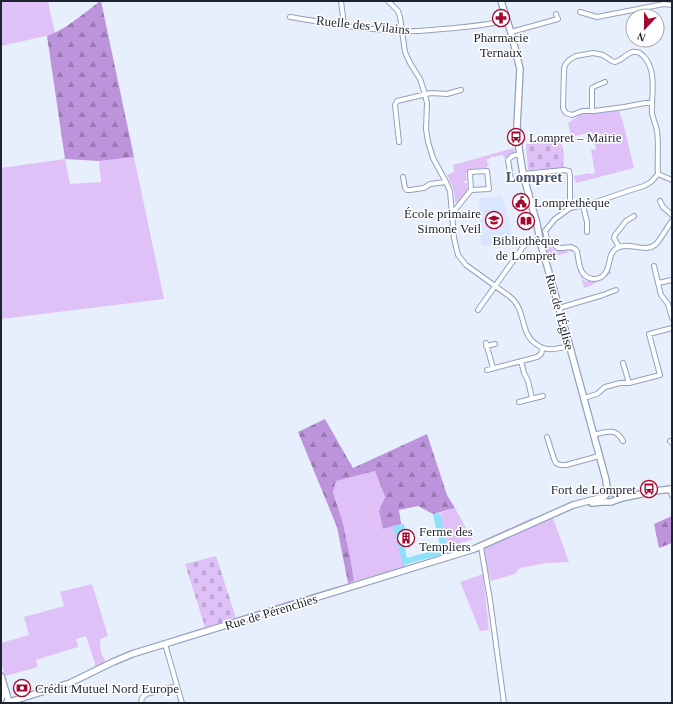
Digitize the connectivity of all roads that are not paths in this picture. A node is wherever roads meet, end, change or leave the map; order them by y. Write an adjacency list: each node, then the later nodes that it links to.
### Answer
1 (341, 1): 9 (street)
2 (388, 1): 10 (street)
3 (501, 1): 8 (main road, Rue de l'Église)
4 (672, 5): 5 (street)
5 (580, 12)
6 (556, 14): 11 (street)
7 (290, 16): 9 (street, Ruelle des Vilains)
8 (507, 20): 10 (street, Ruelle des Vilains); 11 (main road, Rue de l'Église)
9 (344, 25): 10 (street, Ruelle des Vilains)
10 (403, 30): 14 (street)
11 (511, 32): 18 (main road, Rue de l'Église)
12 (605, 82): 16 (street)
13 (461, 90): 14 (street)
14 (425, 94): 17 (street); 24 (street)
15 (652, 103): 16 (street); 16 (street); 20 (street)
16 (592, 111)
17 (400, 142)
18 (520, 154): 19 (main road, Rue de l'Église); 22 (street)
19 (524, 174): 28 (street); 35 (main road, Rue de l'Église)
20 (658, 174): 23 (street); 27 (street)
21 (403, 177): 24 (street)
22 (511, 179)
23 (672, 180)
24 (446, 182): 29 (street)
25 (471, 190): 25 (street); 29 (street)
26 (660, 202): 30 (street)
27 (583, 206): 28 (street); 33 (street)
28 (570, 208): 34 (street)
29 (452, 210): 40 (street)
30 (672, 215)
31 (634, 216): 36 (street)
32 (672, 221): 36 (street)
33 (587, 232)
34 (546, 238): 35 (street); 36 (street)
35 (540, 240): 40 (street); 42 (main road, Rue de l'Église)
36 (619, 248)
37 (654, 266): 39 (street)
38 (672, 280): 39 (street)
39 (658, 283): 44 (street)
40 (495, 286): 43 (street); 48 (street)
41 (616, 290): 42 (street)
42 (559, 308): 47 (main road, Rue de l'Église)
43 (478, 310)
44 (672, 318)
45 (672, 328): 53 (street)
46 (495, 344): 51 (street)
47 (569, 346): 48 (street); 56 (main road, Rue de l'Église)
48 (543, 348): 49 (street)
49 (521, 361): 51 (street); 55 (street)
50 (623, 363): 53 (street)
51 (493, 368): 52 (street)
52 (487, 370)
53 (629, 384): 56 (street)
54 (543, 396): 55 (street)
55 (532, 398): 57 (street)
56 (584, 398): 58 (main road, Rue de l'Église)
57 (519, 402)
58 (593, 435): 60 (street); 61 (main road, Rue de l'Église)
59 (547, 437): 61 (street)
60 (623, 442)
61 (599, 456): 64 (main road, Rue de l'Église)
62 (671, 489): 63 (main road); 65 (street)
63 (650, 492): 64 (main road); 66 (main road)
64 (609, 494): 66 (main road); 66 (main road, Rue de l'Église); 67 (main road)
65 (672, 496)
66 (612, 502): 67 (main road)
67 (565, 509): 68 (main road, Rue de Pérenchies)
68 (480, 547): 69 (main road, Rue de Pérenchies); 77 (street)
69 (165, 644): 72 (street); 74 (main road, Rue de Pérenchies)
70 (1, 676): 71 (main road)
71 (4, 686): 73 (main road); 74 (main road)
72 (177, 686): 75 (street); 76 (street)
73 (1, 699)
74 (7, 702)
75 (141, 703)
76 (182, 703)
77 (504, 703)

